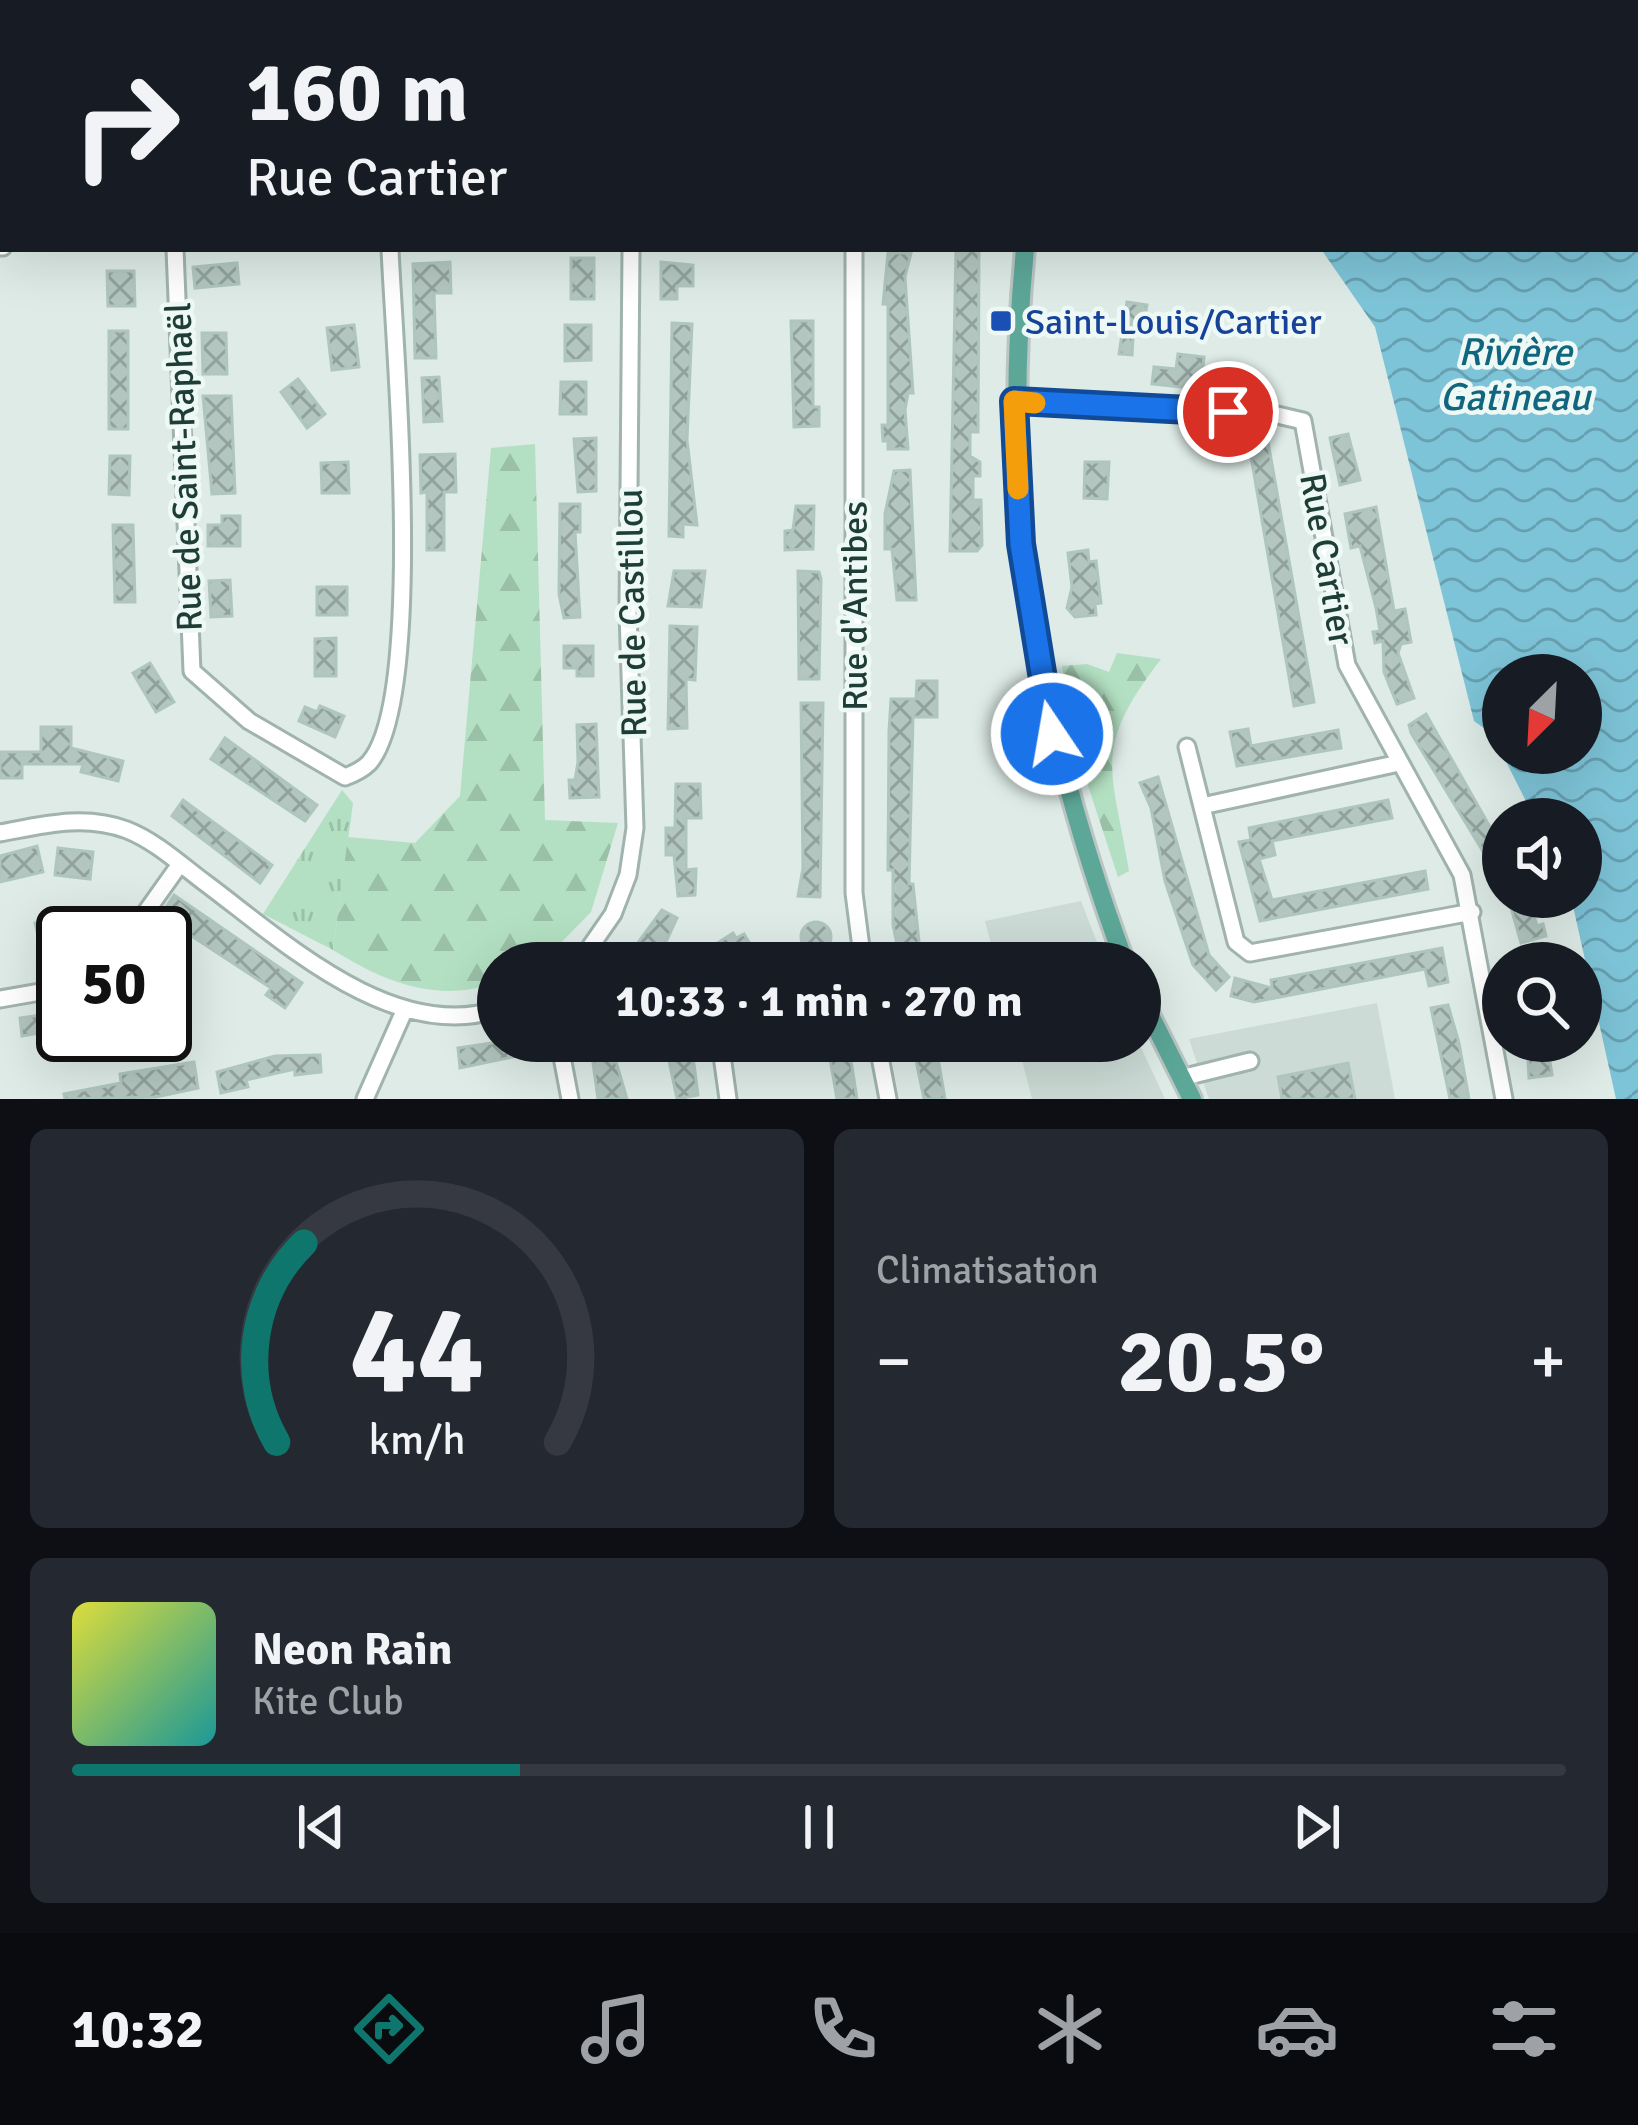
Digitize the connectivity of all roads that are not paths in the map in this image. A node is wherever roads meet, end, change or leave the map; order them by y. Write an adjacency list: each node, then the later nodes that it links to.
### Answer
1 (176, 252): 2 (street, Rue de Saint-Raphaël)
2 (390, 252)
3 (631, 252): 14 (street, Rue de Castillou)
4 (854, 252): 15 (street, Rue d'Antibes)
5 (1025, 252): 6 (main road)
6 (1014, 401): 8 (street, Rue Cartier); 16 (main road)
7 (1187, 747): 9 (street)
8 (1399, 763): 9 (street); 13 (street, Rue Cartier)
9 (1202, 806): 13 (street)
10 (0, 833): 11 (street)
11 (180, 863): 12 (street); 19 (street)
12 (150, 906)
13 (1472, 912): 32 (street, Rue Cartier)
14 (594, 942)
15 (860, 942)
16 (1117, 942)
17 (36, 993): 18 (street)
18 (0, 999)
19 (405, 1009): 20 (street); 27 (street)
20 (477, 1016)
21 (1161, 1038): 26 (main road)
22 (1250, 1061): 26 (street)
23 (563, 1062): 28 (street)
24 (723, 1062): 29 (street)
25 (881, 1062): 30 (street)
26 (1181, 1078): 31 (main road)
27 (365, 1099)
28 (570, 1099)
29 (728, 1099)
30 (888, 1099)
31 (1192, 1099)
32 (1504, 1099)

